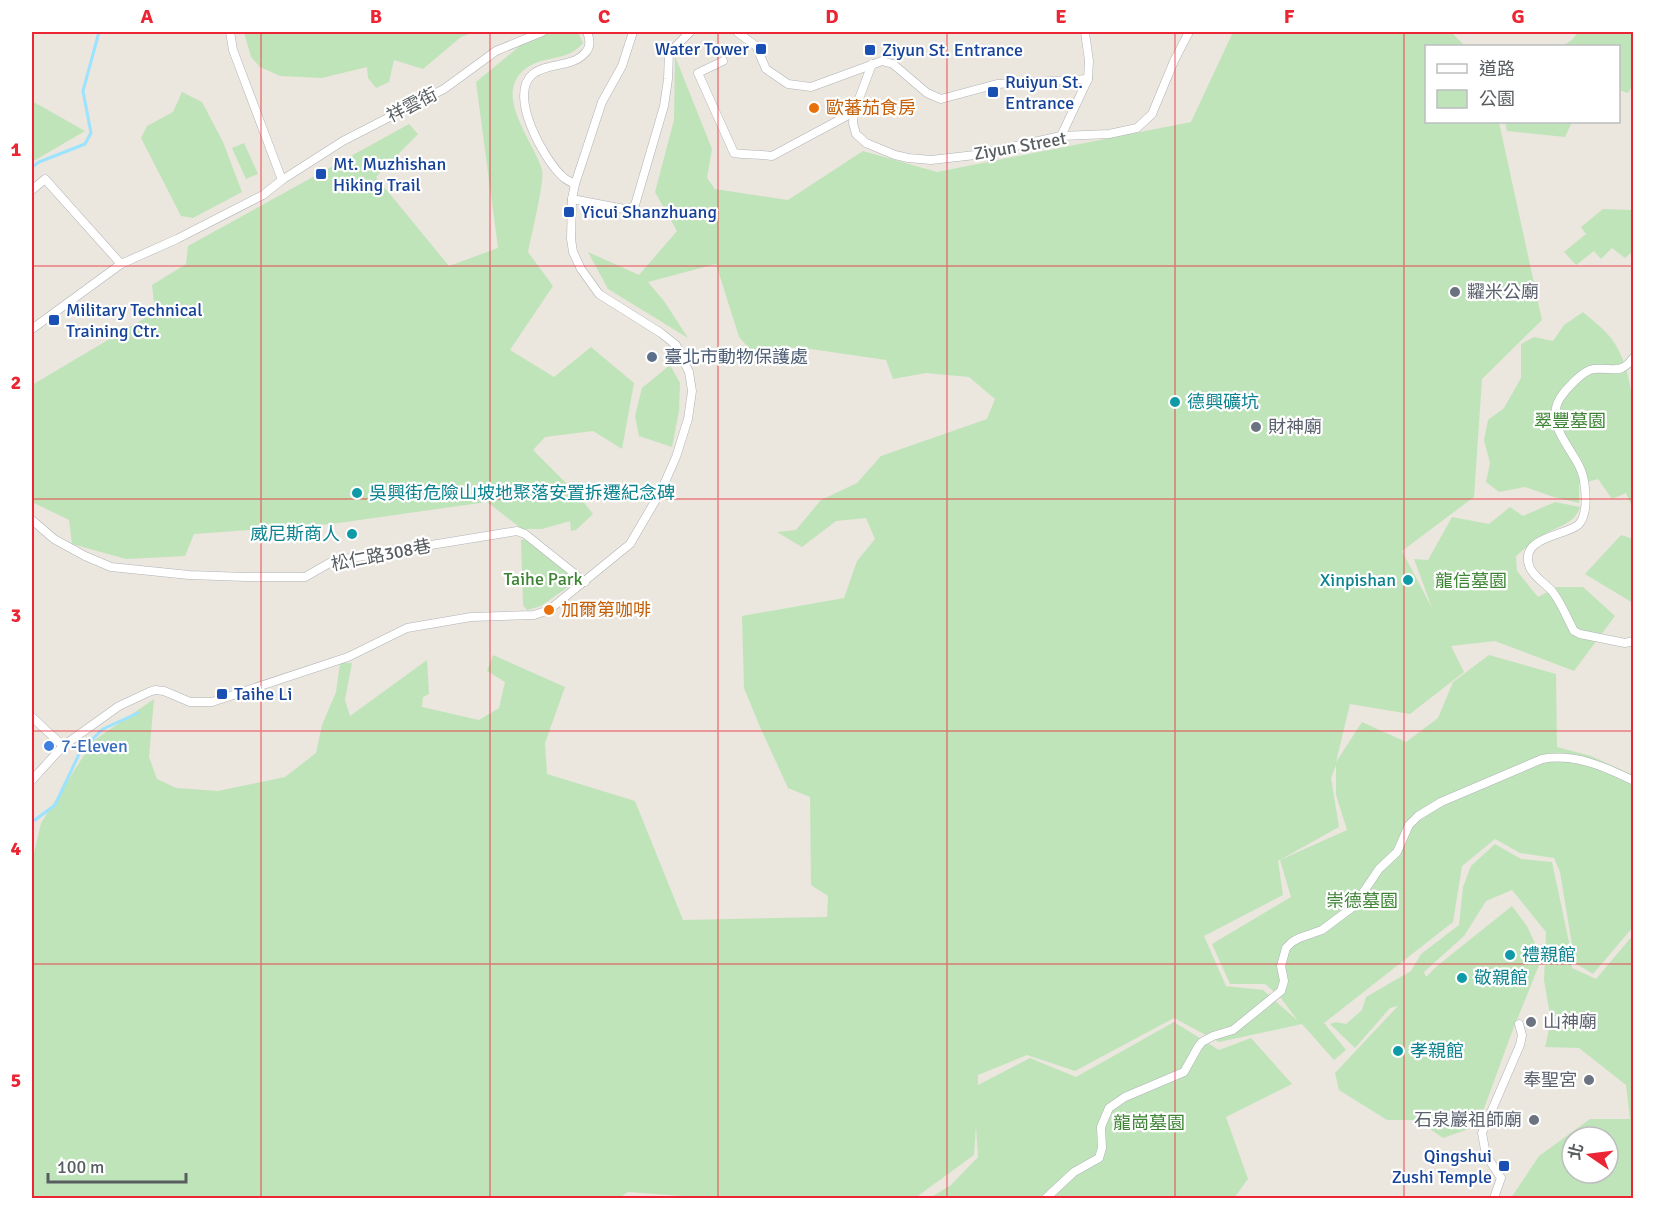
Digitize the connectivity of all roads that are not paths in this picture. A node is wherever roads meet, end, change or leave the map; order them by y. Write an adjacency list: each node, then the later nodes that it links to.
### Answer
1 (230, 32): 14 (street)
2 (542, 32): 14 (street, 祥雲街)
3 (587, 32): 15 (street)
4 (633, 32): 15 (street)
5 (690, 32): 17 (street)
6 (737, 32): 10 (street)
7 (1085, 32): 11 (street)
8 (1189, 32): 13 (street, Ziyun Street)
9 (723, 61): 12 (street)
10 (872, 64): 11 (street); 12 (street)
11 (1088, 79): 13 (street)
12 (854, 112): 13 (street, Ziyun Street)
13 (1060, 136)
14 (282, 180): 18 (street, 祥雲街)
15 (575, 184): 17 (street)
16 (32, 190): 18 (street)
17 (572, 199): 22 (street)
18 (120, 264): 19 (street, 祥雲街)
19 (32, 329)
20 (1634, 357): 23 (street)
21 (32, 520): 22 (street, 松仁路308巷)
22 (585, 582): 25 (street)
23 (1634, 641)
24 (32, 717): 25 (street)
25 (63, 746): 26 (street)
26 (32, 780)
27 (1634, 781): 29 (street)
28 (1519, 1024): 30 (street)
29 (1046, 1198)
30 (1494, 1198)

